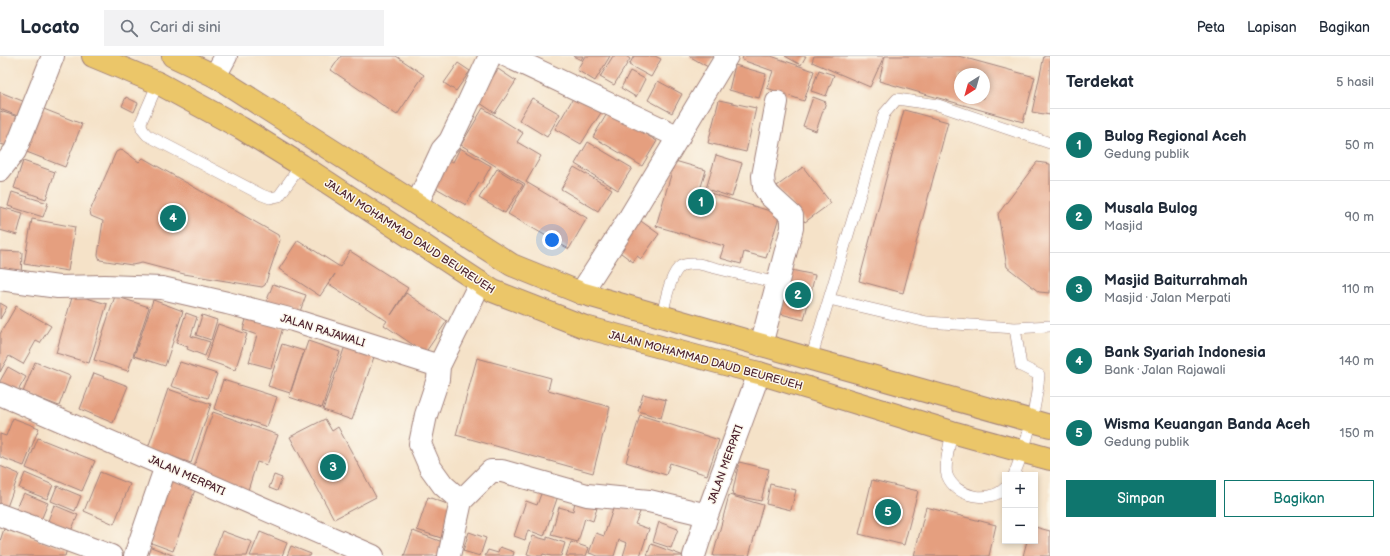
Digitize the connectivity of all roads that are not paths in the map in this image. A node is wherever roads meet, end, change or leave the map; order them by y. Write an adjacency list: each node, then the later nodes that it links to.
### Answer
1 (53, 56): 14 (street)
2 (93, 56): 9 (highway, JALAN MOHAMMAD DAUD BEUREUEH)
3 (173, 56): 8 (highway)
4 (226, 56): 8 (street)
5 (490, 56): 15 (street)
6 (507, 56): 11 (street)
7 (727, 56): 11 (street)
8 (215, 76): 15 (highway)
9 (158, 83): 13 (highway, JALAN MOHAMMAD DAUD BEUREUEH); 13 (lane)
10 (777, 102): 18 (street)
11 (679, 137): 19 (street)
12 (1050, 143): 20 (lane)
13 (301, 165): 17 (highway, JALAN MOHAMMAD DAUD BEUREUEH)
14 (0, 170)
15 (417, 204): 19 (highway)
16 (0, 279): 26 (street, JALAN RAJAWALI)
17 (480, 283): 26 (street); 27 (highway, JALAN MOHAMMAD DAUD BEUREUEH)
18 (778, 283): 21 (lane); 24 (street)
19 (581, 293): 21 (highway)
20 (829, 299): 23 (lane); 25 (lane)
21 (662, 316): 24 (highway)
22 (1050, 326): 23 (lane)
23 (1015, 328): 29 (lane)
24 (761, 344): 25 (highway)
25 (811, 360): 31 (highway)
26 (439, 366): 38 (street)
27 (759, 373): 32 (highway, JALAN MOHAMMAD DAUD BEUREUEH); 40 (street, JALAN MERPATI)
28 (1050, 373): 29 (lane)
29 (1039, 375): 31 (lane)
30 (0, 394): 35 (street, JALAN MERPATI)
31 (1041, 423): 33 (lane)
32 (952, 432): 33 (highway, JALAN MOHAMMAD DAUD BEUREUEH); 37 (lane)
33 (1023, 452): 34 (highway, JALAN MOHAMMAD DAUD BEUREUEH); 36 (lane)
34 (1050, 459)
35 (166, 466): 42 (street); 43 (street, JALAN MERPATI)
36 (1015, 472)
37 (1002, 491)
38 (461, 501): 40 (street); 44 (street)
39 (0, 515): 41 (street)
40 (707, 515): 45 (street, JALAN MERPATI)
41 (111, 556)
42 (135, 556)
43 (373, 556)
44 (449, 556)
45 (694, 556)

